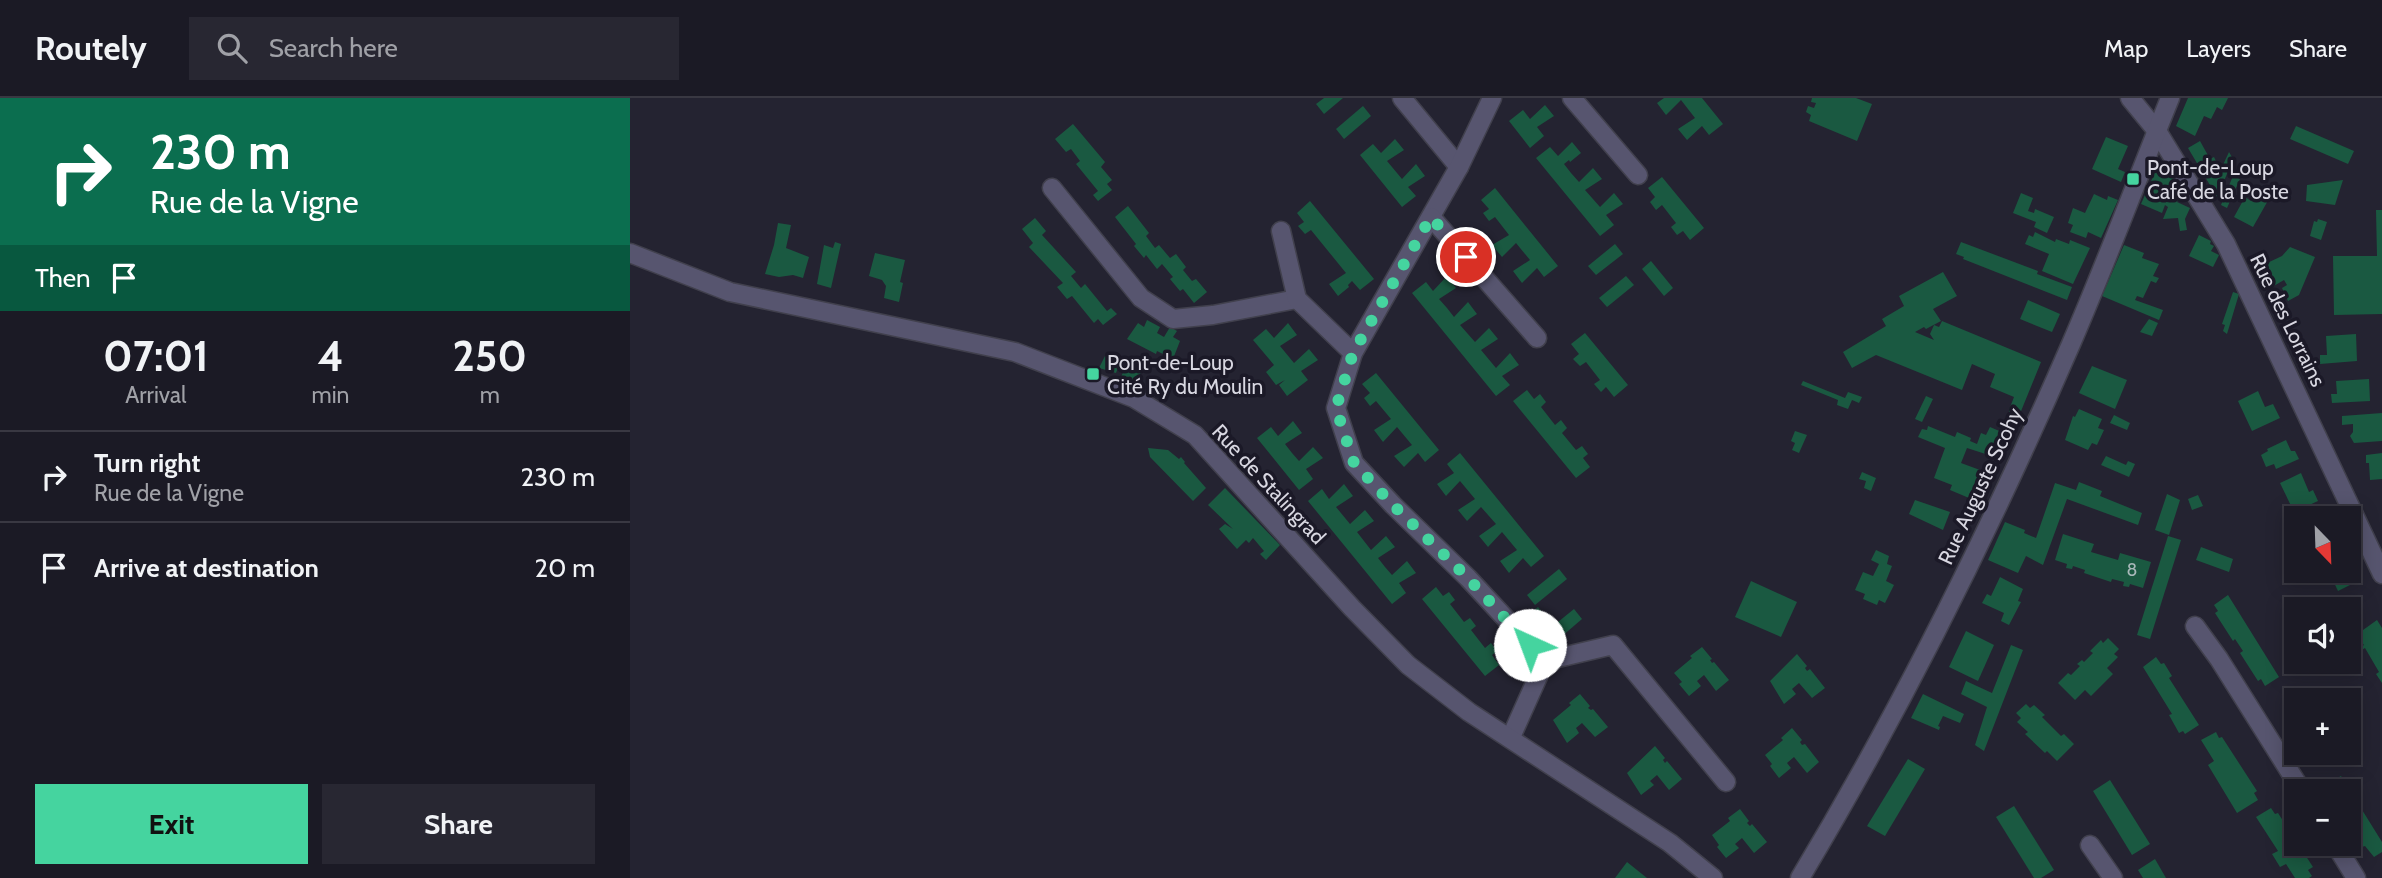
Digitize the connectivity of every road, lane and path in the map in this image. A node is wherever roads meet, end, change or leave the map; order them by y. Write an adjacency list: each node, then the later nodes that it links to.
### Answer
1 (1402, 98): 7 (street)
2 (1492, 98): 7 (street)
3 (1572, 98): 8 (street)
4 (2130, 98): 6 (street, Rue des Lorrains)
5 (2170, 98): 6 (street, Rue Auguste Scohy)
6 (2157, 131): 16 (street, Rue des Lorrains); 25 (street, Rue Auguste Scohy)
7 (1459, 167): 10 (street)
8 (1638, 175)
9 (1052, 188): 13 (street)
10 (1431, 217): 14 (street); 15 (street)
11 (1281, 232): 13 (street)
12 (630, 253): 19 (street, Rue de Stalingrad)
13 (1297, 299): 15 (street)
14 (1537, 338)
15 (1353, 353): 18 (street)
16 (2382, 574)
17 (2194, 626): 20 (street)
18 (1545, 661): 19 (street); 21 (street)
19 (1511, 737): 24 (street, Rue de Stalingrad)
20 (2294, 779)
21 (1726, 782)
22 (2090, 845): 26 (street)
23 (2342, 856): 27 (street)
24 (1713, 878)
25 (1800, 878)
26 (2113, 878)
27 (2356, 878)

